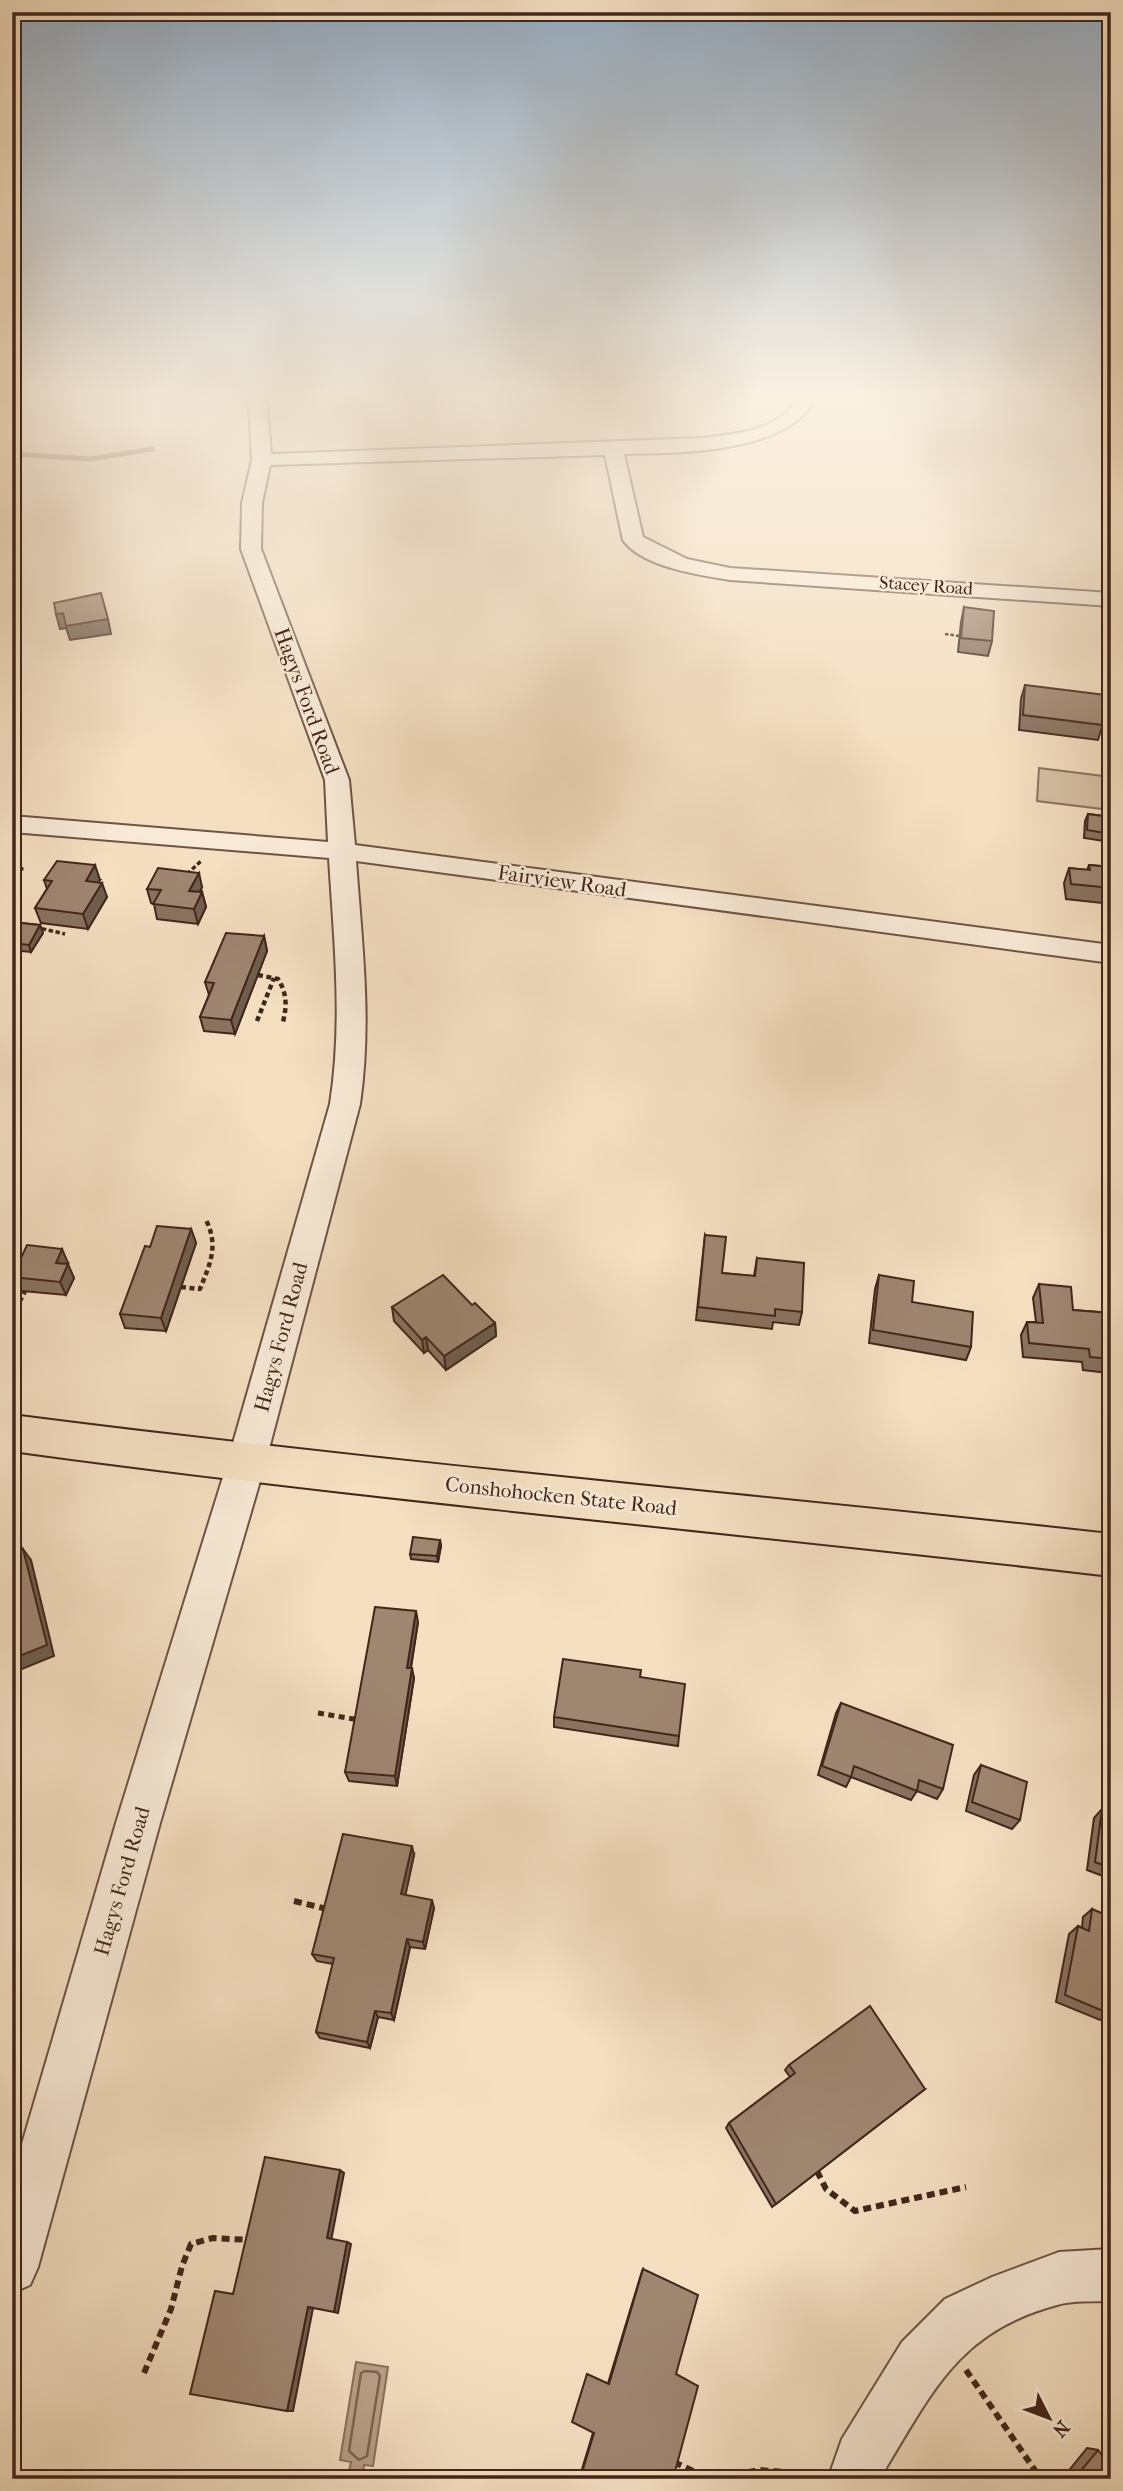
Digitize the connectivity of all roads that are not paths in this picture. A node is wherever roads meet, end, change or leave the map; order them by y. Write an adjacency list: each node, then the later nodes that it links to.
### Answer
1 (251, 512): 5 (street, Hagys Ford Road)
2 (627, 512): 3 (street, Stacey Road)
3 (1111, 600)
4 (12, 824): 5 (street, Fairview Road)
5 (340, 851): 6 (street, Fairview Road); 8 (street, Hagys Ford Road)
6 (1111, 954)
7 (12, 1433): 8 (main road, Conshohocken State Road)
8 (246, 1464): 9 (main road, Conshohocken State Road); 10 (street, Hagys Ford Road)
9 (1111, 1555)
10 (12, 2267)
11 (1111, 2275): 12 (street)
12 (856, 2479)

